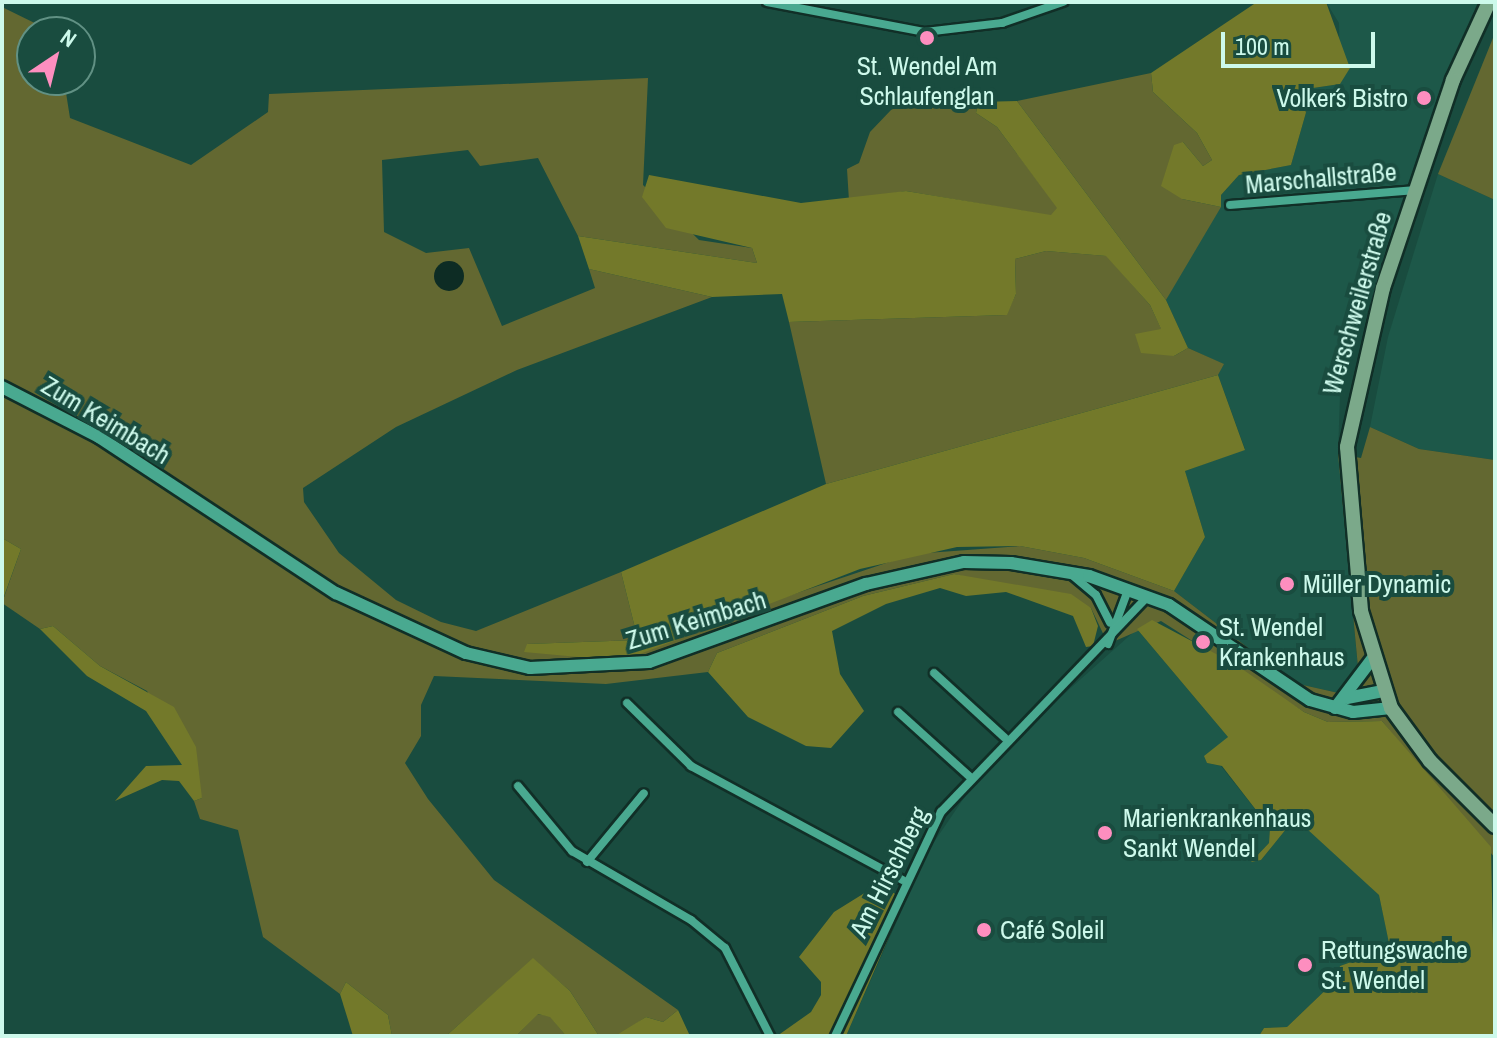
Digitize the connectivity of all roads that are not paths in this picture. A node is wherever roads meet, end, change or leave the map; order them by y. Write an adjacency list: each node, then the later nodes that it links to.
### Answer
1 (767, 2): 2 (street)
2 (1063, 2)
3 (1489, 9): 4 (main road, Werschweilerstraße)
4 (1415, 190): 5 (street, Marschallstraße); 12 (main road, Werschweilerstraße)
5 (1230, 205)
6 (2, 387): 7 (street, Zum Keimbach)
7 (1069, 572): 8 (street, Zum Keimbach); 10 (street)
8 (1128, 590): 9 (street, Zum Keimbach); 10 (street)
9 (1147, 597): 11 (street, Am Hirschberg); 17 (street, Zum Keimbach)
10 (1110, 623): 11 (street)
11 (1108, 644): 20 (street, Am Hirschberg)
12 (1372, 659): 14 (main road, Werschweilerstraße); 15 (street)
13 (934, 673): 20 (street)
14 (1384, 691): 15 (street); 18 (main road, Werschweilerstraße)
15 (1347, 698): 17 (street)
16 (627, 703): 23 (street)
17 (1335, 708): 18 (street)
18 (1391, 708): 26 (main road, Werschweilerstraße)
19 (898, 712): 22 (street)
20 (1005, 738): 22 (street, Am Hirschberg)
21 (721, 769): 23 (street)
22 (969, 776): 28 (street, Am Hirschberg)
23 (715, 779): 28 (street)
24 (518, 786): 27 (street)
25 (644, 793): 27 (street)
26 (1495, 826)
27 (587, 862): 29 (street)
28 (903, 880): 30 (street, Am Hirschberg)
29 (770, 1036)
30 (835, 1036)

